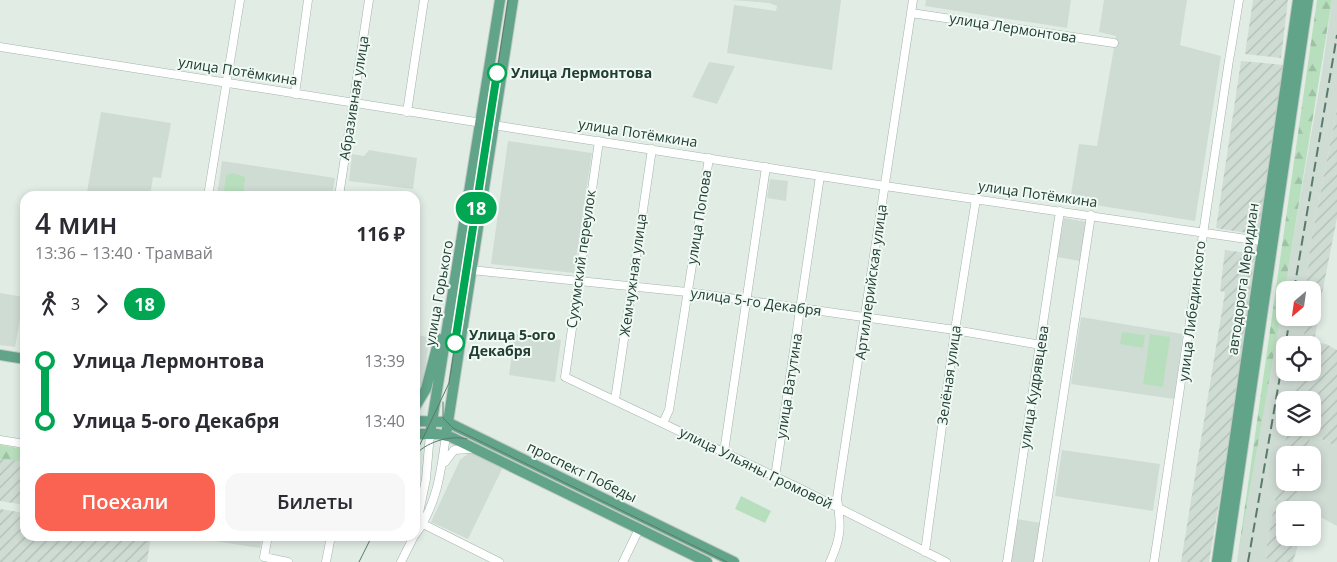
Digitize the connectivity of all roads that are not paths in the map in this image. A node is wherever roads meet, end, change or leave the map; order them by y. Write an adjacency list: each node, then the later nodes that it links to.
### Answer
1 (240, 0): 14 (street)
2 (308, 0): 15 (street)
3 (369, 0): 16 (street, Абразивная улица)
4 (424, 0): 17 (street)
5 (500, 0): 18 (main road, улица Горького)
6 (513, 0): 19 (main road, улица Горького)
7 (913, 0): 11 (street, Артиллерийская улица)
8 (1239, 0): 33 (street, улица Либединского)
9 (1298, 0): 34 (main road, автодорога Меридиан)
10 (1308, 0): 34 (main road, автодорога Меридиан)
11 (911, 13): 12 (street, улица Лермонтова); 25 (street, Артиллерийская улица)
12 (1114, 43)
13 (0, 47): 14 (street, улица Потёмкина)
14 (227, 83): 15 (street, улица Потёмкина); 26 (street)
15 (295, 94): 16 (street, улица Потёмкина)
16 (353, 103): 17 (street, улица Потёмкина); 27 (street, Абразивная улица)
17 (407, 112): 18 (street, улица Потёмкина)
18 (482, 123): 19 (main road, улица Потёмкина); 31 (main road, улица Горького)
19 (494, 125): 20 (street, улица Потёмкина); 32 (main road, улица Горького)
20 (599, 141): 21 (street, улица Потёмкина); 36 (street, Сухумский переулок)
21 (652, 150): 22 (street, улица Потёмкина); 37 (street, Жемчужная улица)
22 (708, 158): 23 (street, улица Потёмкина); 38 (street, улица Попова)
23 (766, 167): 24 (street, улица Потёмкина); 40 (street)
24 (820, 176): 25 (street, улица Потёмкина); 41 (street, улица Ватутина)
25 (885, 186): 28 (street, улица Потёмкина); 42 (street, Артиллерийская улица)
26 (209, 191)
27 (340, 191)
28 (976, 199): 29 (street, улица Потёмкина); 43 (street, Зелёная улица)
29 (1060, 211): 30 (street, улица Потёмкина); 44 (street, улица Кудрявцева)
30 (1091, 216): 33 (street, улица Потёмкина); 82 (street)
31 (466, 219): 32 (main road); 39 (main road, улица Горького)
32 (478, 221): 35 (main road, улица Горького)
33 (1202, 232): 34 (street, улица Потёмкина); 83 (street, улица Либединского)
34 (1267, 242): 84 (main road, автодорога Меридиан); 85 (main road, автодорога Меридиан)
35 (471, 270): 36 (street, улица 5-го Декабря); 52 (main road, улица Горького)
36 (577, 281): 37 (street, улица 5-го Декабря); 47 (street, Сухумский переулок)
37 (631, 286): 38 (street, улица 5-го Декабря); 49 (street, Жемчужная улица)
38 (687, 292): 40 (street, улица 5-го Декабря); 53 (street, улица Попова)
39 (452, 300): 48 (main road); 50 (main road, улица Горького)
40 (746, 300): 41 (street, улица 5-го Декабря); 60 (street)
41 (801, 308): 42 (street, улица 5-го Декабря); 62 (street, улица Ватутина)
42 (866, 317): 43 (street, улица 5-го Декабря); 64 (street, Артиллерийская улица)
43 (955, 330): 44 (street, улица 5-го Декабря); 71 (street, Зелёная улица)
44 (1041, 345): 81 (street, улица Кудрявцева)
45 (0, 355): 46 (main road)
46 (20, 358)
47 (565, 377): 49 (street, улица Ульяны Громовой)
48 (420, 399)
49 (615, 400): 53 (street, улица Ульяны Громовой)
50 (432, 420): 51 (main road, проспект Победы); 52 (main road, проспект Победы); 55 (main road, улица Горького)
51 (420, 421)
52 (447, 422): 56 (main road, улица Горького); 78 (main road, проспект Победы)
53 (663, 423): 60 (street, улица Ульяны Громовой)
54 (420, 434): 55 (main road, проспект Победы)
55 (430, 434): 56 (main road, проспект Победы); 63 (street, улица Горького)
56 (446, 435): 59 (main road, проспект Победы); 61 (street, улица Горького)
57 (0, 440): 58 (street)
58 (20, 443)
59 (477, 450): 61 (street, улица Горького); 67 (main road, проспект Победы)
60 (724, 452): 62 (street, улица Ульяны Громовой)
61 (441, 471): 65 (street, улица Горького)
62 (775, 476): 64 (street, улица Ульяны Громовой)
63 (420, 507)
64 (840, 509): 71 (street, улица Ульяны Громовой); 79 (street, Артиллерийская улица)
65 (423, 524): 66 (street, улица Горького); 75 (street)
66 (420, 528)
67 (639, 529): 76 (street); 77 (main road, проспект Победы)
68 (267, 541): 72 (street)
69 (330, 541): 73 (street)
70 (411, 541): 74 (street, улица Горького)
71 (925, 552): 80 (street, улица Ульяны Громовой)
72 (288, 562)
73 (326, 562)
74 (401, 562)
75 (500, 562)
76 (623, 562)
77 (707, 562)
78 (734, 562)
79 (830, 562)
80 (946, 562)
81 (1007, 562)
82 (1038, 562)
83 (1154, 562)
84 (1217, 562)
85 (1226, 562)

